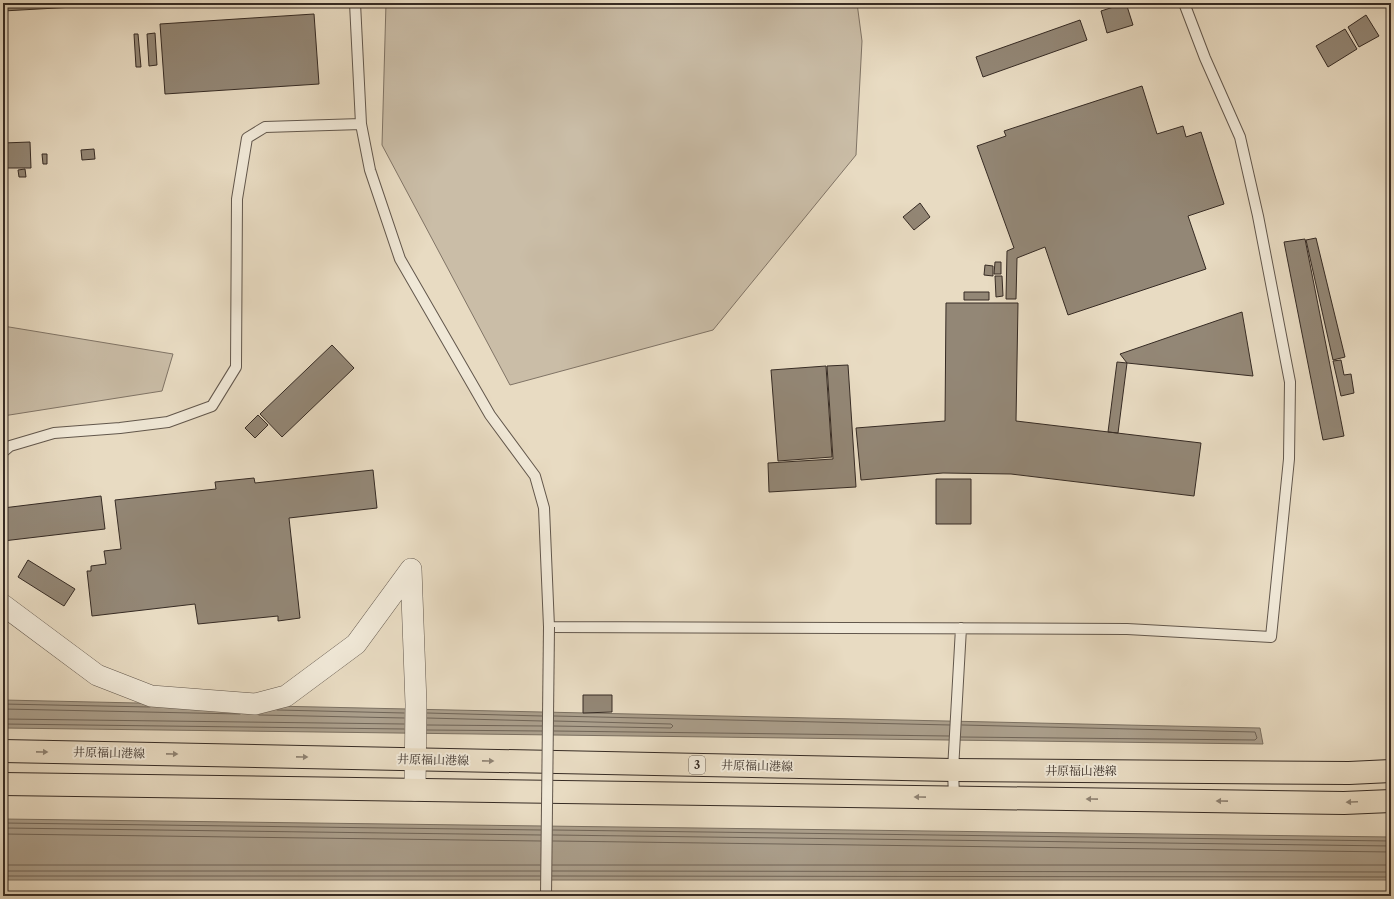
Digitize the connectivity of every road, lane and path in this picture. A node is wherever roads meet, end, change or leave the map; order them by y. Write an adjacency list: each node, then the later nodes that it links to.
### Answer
1 (355, 3): 3 (lane)
2 (1184, 3): 7 (lane)
3 (361, 124): 4 (lane); 6 (lane)
4 (3, 452)
5 (3, 605): 8 (street)
6 (549, 627): 7 (lane); 16 (lane, bridge)
7 (960, 628): 10 (lane)
8 (416, 750): 9 (main road, 井原福山港線 / 3, one-way to 8); 10 (main road, 井原福山港線 / 3, one-way to 10); 13 (street)
9 (3, 751)
10 (953, 770): 11 (main road, 井原福山港線 / 3); 14 (lane)
11 (1391, 771)
12 (3, 784): 13 (main road)
13 (415, 790): 14 (main road, one-way to 13)
14 (954, 797): 15 (main road, one-way to 14)
15 (1391, 801)
16 (546, 896)

